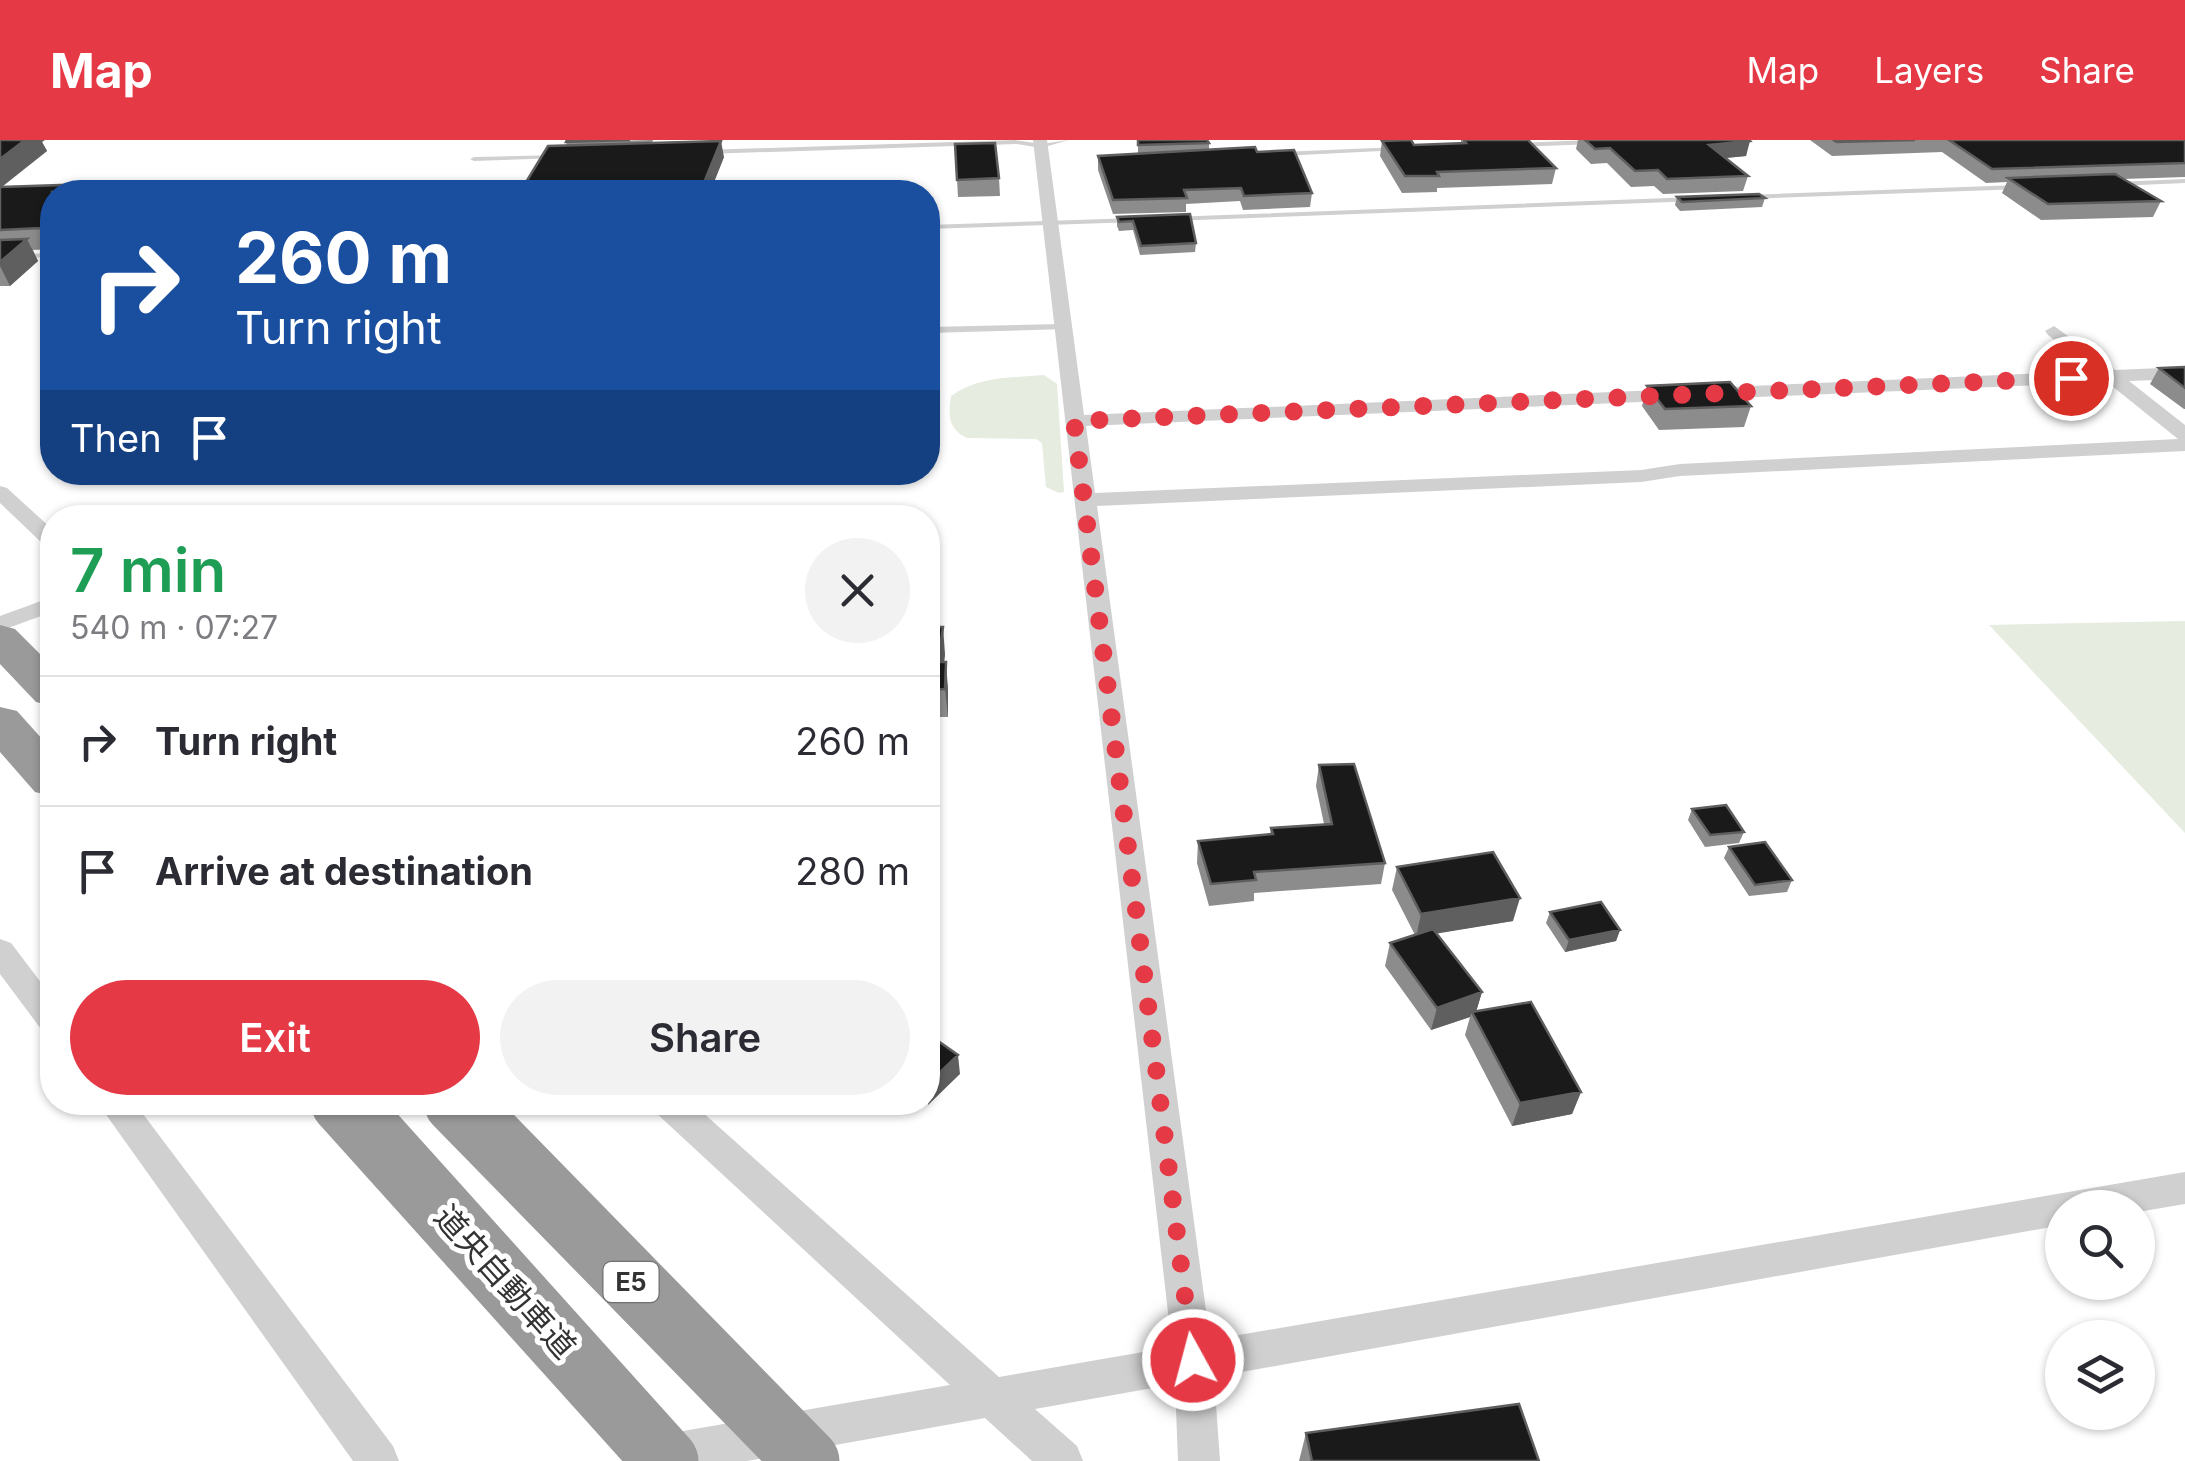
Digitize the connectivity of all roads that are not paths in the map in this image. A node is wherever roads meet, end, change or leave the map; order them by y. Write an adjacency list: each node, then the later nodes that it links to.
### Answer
1 (1049, 142): 5 (lane); 14 (street)
2 (1596, 142): 3 (lane)
3 (1497, 146)
4 (1418, 149): 6 (lane)
5 (703, 152)
6 (1279, 154)
7 (570, 156): 8 (lane)
8 (474, 159)
9 (2185, 181): 10 (lane)
10 (2105, 184)
11 (2026, 187): 12 (lane)
12 (1727, 198)
13 (1707, 199): 14 (lane)
14 (1050, 223): 15 (lane); 18 (street)
15 (940, 227)
16 (40, 255): 17 (lane)
17 (0, 257)
18 (1063, 327): 19 (lane); 23 (street)
19 (940, 330)
20 (2054, 332): 22 (street)
21 (2185, 373): 22 (street)
22 (2111, 376): 23 (street); 24 (street)
23 (1074, 421): 27 (street)
24 (2185, 435)
25 (2185, 445): 27 (street)
26 (0, 492): 28 (street)
27 (1084, 500): 44 (street)
28 (40, 529)
29 (40, 609): 30 (street)
30 (0, 624)
31 (0, 638): 32 (highway)
32 (40, 680)
33 (0, 722): 34 (highway)
34 (40, 767)
35 (0, 950): 36 (street)
36 (40, 1004)
37 (124, 1115): 46 (street)
38 (355, 1115): 48 (highway, 道央自動車道, bridge)
39 (469, 1115): 49 (highway, E5, bridge)
40 (681, 1115): 45 (street)
41 (2185, 1188): 42 (street)
42 (2155, 1193)
43 (2045, 1213): 44 (street)
44 (1193, 1360): 45 (street); 51 (street)
45 (991, 1398): 47 (street); 50 (street)
46 (378, 1461)
47 (630, 1461)
48 (666, 1461)
49 (807, 1461)
50 (1062, 1461)
51 (1199, 1461)

